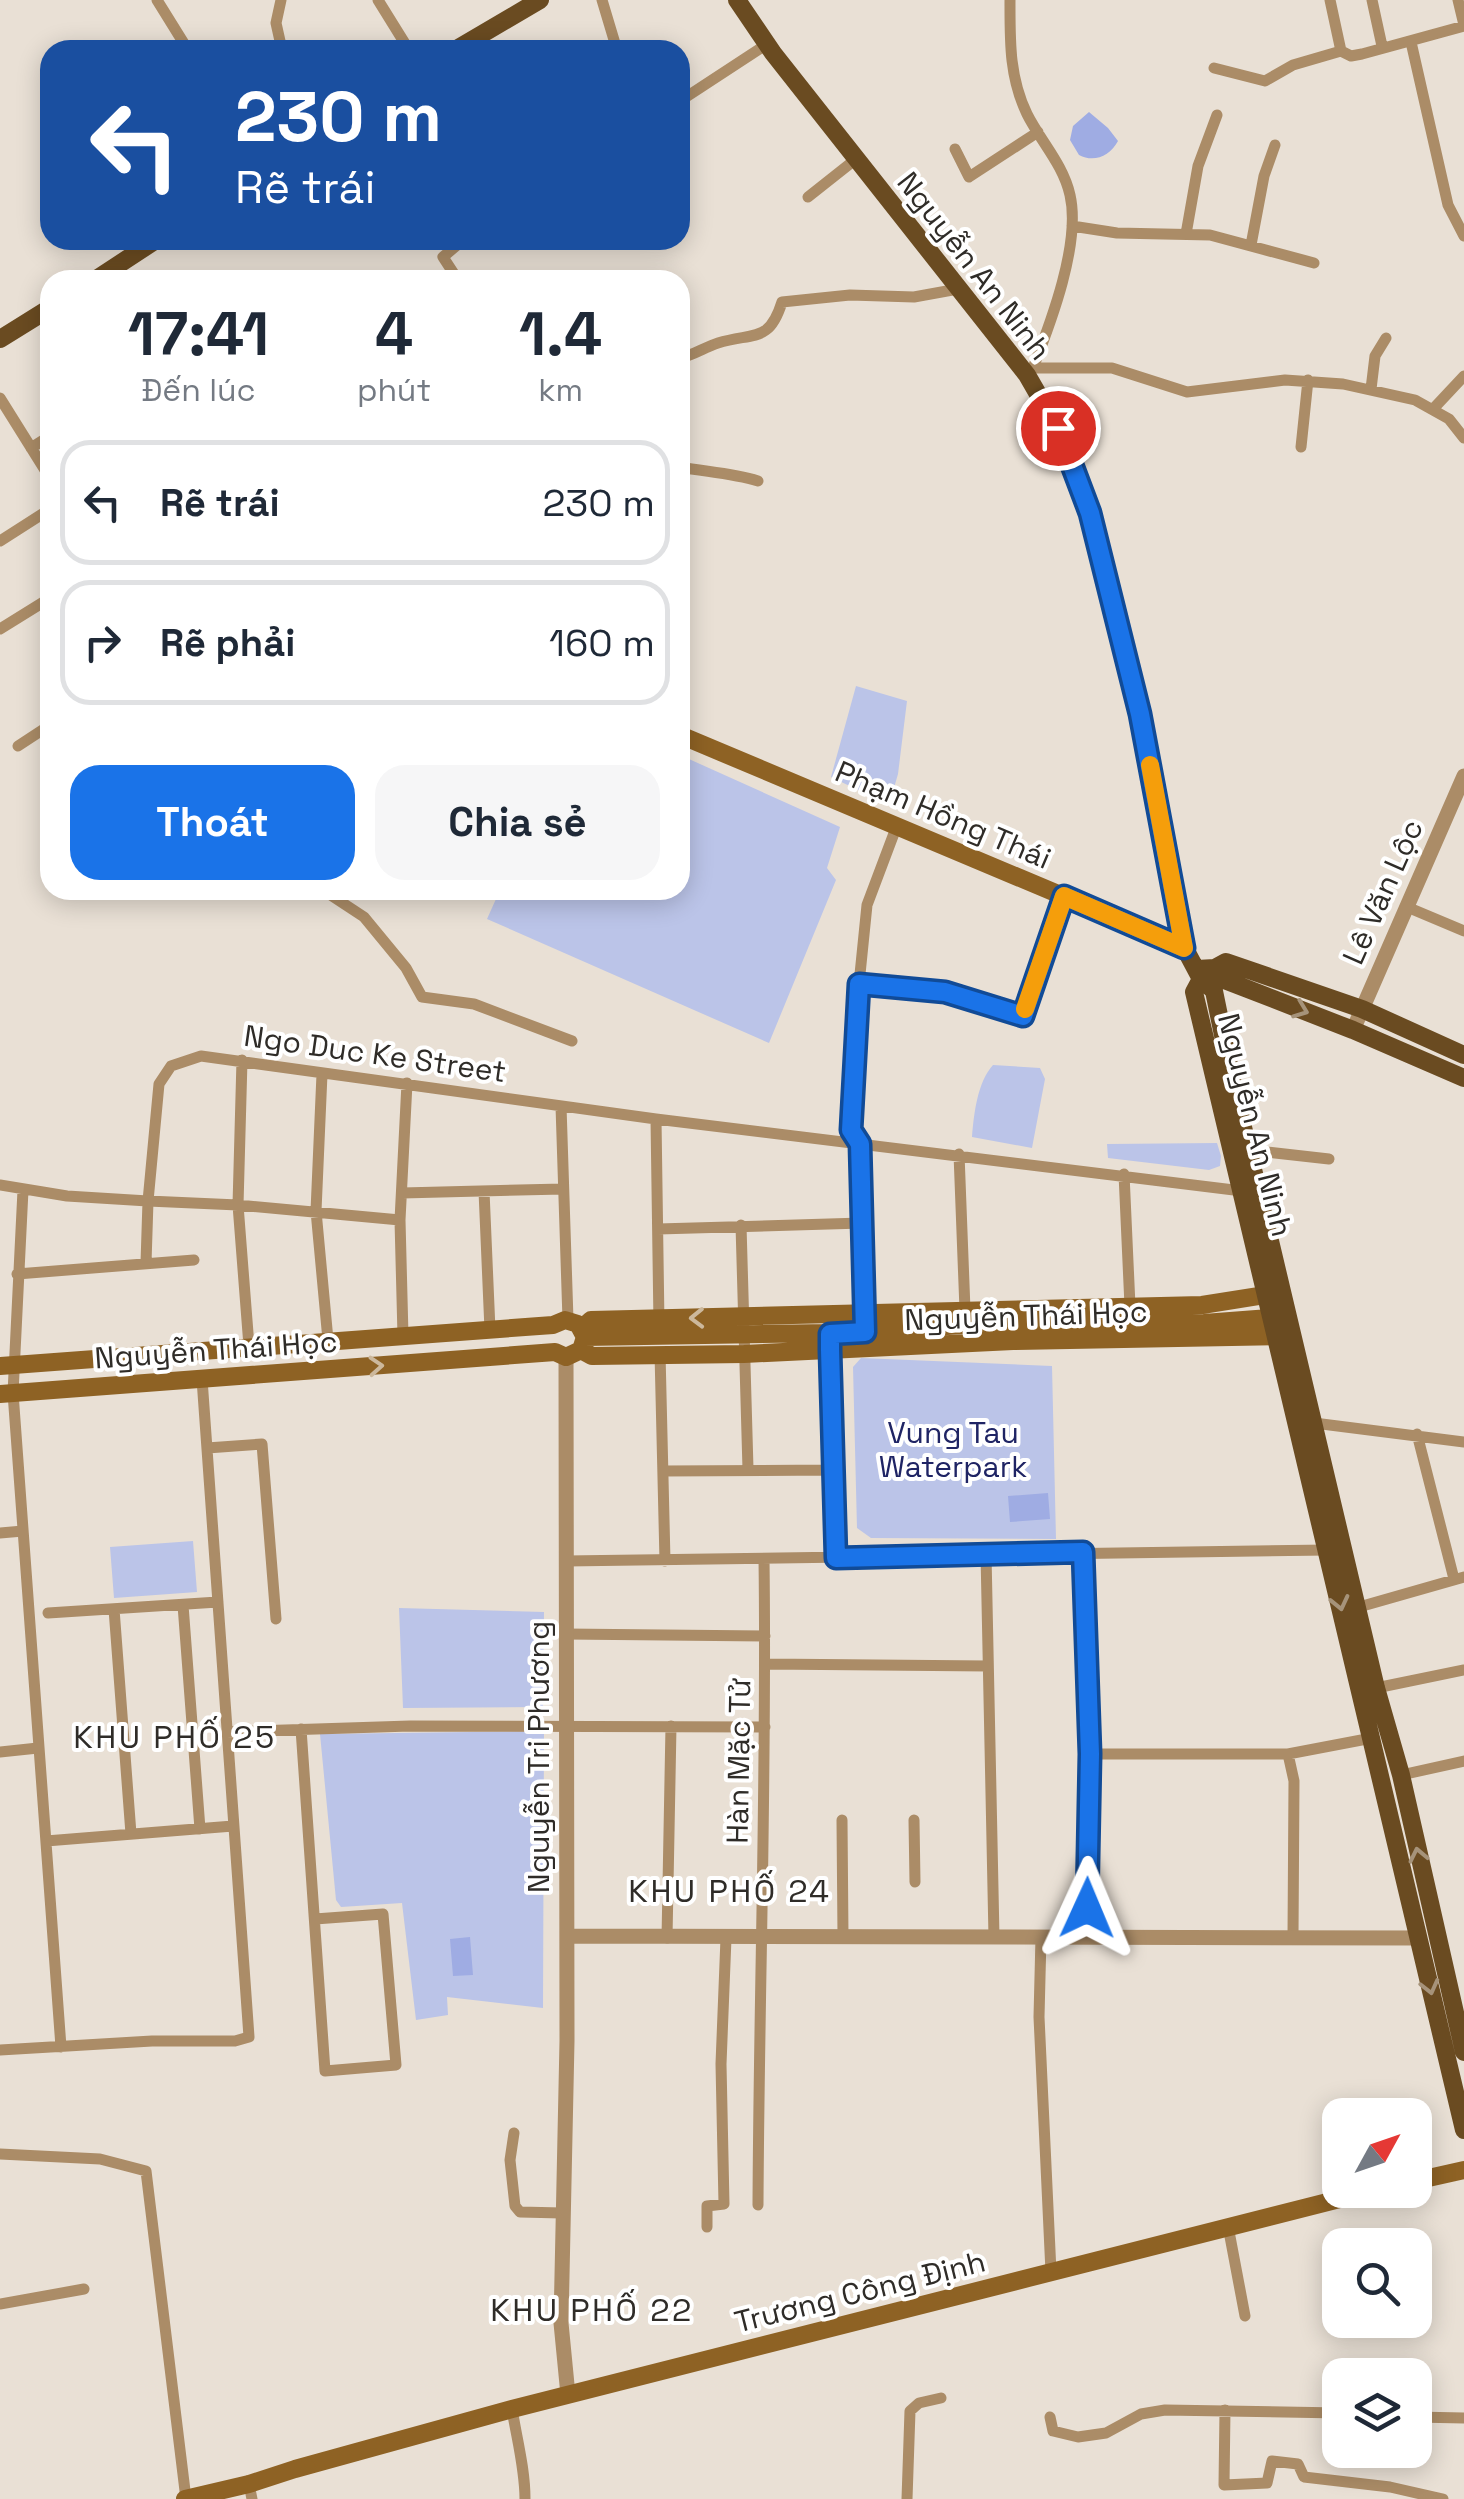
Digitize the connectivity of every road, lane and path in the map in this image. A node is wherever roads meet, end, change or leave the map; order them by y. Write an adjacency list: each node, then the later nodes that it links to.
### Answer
1 (158, 0): 12 (street)
2 (281, 0): 13 (street)
3 (378, 0): 14 (street)
4 (540, 0): 15 (main road)
5 (602, 0): 16 (street)
6 (738, 0): 18 (main road, Nguyễn An Ninh)
7 (1010, 0): 24 (street)
8 (1330, 0): 20 (street)
9 (1372, 0): 19 (street)
10 (1458, 0): 11 (street)
11 (1464, 25): 17 (street)
12 (182, 40)
13 (280, 40)
14 (403, 40)
15 (472, 40)
16 (614, 40)
17 (1411, 42): 19 (street); 30 (street)
18 (767, 44): 22 (street); 27 (main road, Nguyễn An Ninh)
19 (1382, 46): 20 (street)
20 (1340, 51): 21 (street)
21 (1214, 68)
22 (690, 95)
23 (1217, 115): 32 (street)
24 (1038, 132): 26 (street); 31 (street)
25 (1275, 145): 34 (street)
26 (955, 150)
27 (856, 160): 28 (street); 40 (main road, Nguyễn An Ninh)
28 (808, 197)
29 (1464, 205): 30 (street)
30 (1451, 213): 33 (street)
31 (1072, 226): 32 (street); 45 (street)
32 (1186, 234): 34 (street)
33 (1464, 236)
34 (1250, 244): 37 (street)
35 (141, 250): 38 (main road)
36 (451, 250): 39 (street)
37 (1314, 263)
38 (110, 270)
39 (451, 270)
40 (958, 289): 44 (street); 45 (main road, Nguyễn An Ninh)
41 (40, 314): 43 (main road)
42 (1386, 338): 48 (street)
43 (0, 339)
44 (690, 354)
45 (1030, 371): 47 (street); 71 (main road, Nguyễn An Ninh)
46 (1464, 376): 50 (street)
47 (1308, 380): 48 (street); 53 (street)
48 (1371, 389): 50 (street)
49 (0, 398): 54 (street)
50 (1434, 408): 51 (street)
51 (1464, 438)
52 (40, 442): 54 (street)
53 (1301, 447)
54 (31, 448): 55 (street)
55 (40, 462)
56 (690, 468): 57 (street)
57 (758, 481)
58 (40, 515): 59 (street)
59 (0, 541)
60 (40, 604): 61 (street)
61 (0, 629)
62 (40, 732): 64 (street)
63 (690, 738): 66 (main road, Phạm Hồng Thái)
64 (18, 746)
65 (1464, 776): 69 (street, Lê Văn Lộc)
66 (896, 828): 67 (main road, Phạm Hồng Thái); 73 (street)
67 (1064, 896): 71 (main road, Phạm Hồng Thái); 73 (street)
68 (339, 900): 76 (street)
69 (1407, 907): 70 (street); 74 (street, Lê Văn Lộc)
70 (1464, 930)
71 (1184, 948): 72 (main road)
72 (1204, 972): 74 (main road); 75 (main road, one-way to 75); 84 (main road, Nguyễn An Ninh); 92 (main road, Nguyễn An Ninh)
73 (859, 984): 83 (street)
74 (1362, 1009): 75 (street, Lê Văn Lộc); 78 (main road)
75 (1354, 1030): 78 (main road)
76 (572, 1041)
77 (242, 1060): 79 (street, Ngo Duc Ke Street); 94 (street, Ngo Duc Ke Street); 95 (street)
78 (1462, 1067)
79 (322, 1074): 80 (street, Ngo Duc Ke Street); 96 (street)
80 (407, 1084): 81 (street, Ngo Duc Ke Street); 93 (street)
81 (561, 1106): 82 (street, Ngo Duc Ke Street); 89 (street)
82 (656, 1118): 83 (street, Ngo Duc Ke Street); 100 (street)
83 (860, 1144): 85 (street, Ngo Duc Ke Street); 98 (street)
84 (1249, 1150): 86 (street); 104 (main road, Nguyễn An Ninh)
85 (959, 1154): 87 (street, Ngo Duc Ke Street); 106 (street)
86 (1330, 1159)
87 (1124, 1174): 92 (street, Ngo Duc Ke Street); 105 (street)
88 (0, 1185): 90 (street)
89 (563, 1189): 91 (street); 116 (street)
90 (24, 1190): 94 (street); 103 (street)
91 (484, 1191): 93 (street); 109 (street)
92 (1242, 1191): 104 (main road, Nguyễn An Ninh)
93 (402, 1193): 97 (street)
94 (148, 1201): 95 (street); 102 (street)
95 (238, 1205): 96 (street); 118 (street)
96 (316, 1212): 97 (street); 117 (street)
97 (400, 1220): 112 (street)
98 (862, 1223): 99 (street); 110 (street)
99 (741, 1226): 100 (street); 113 (street)
100 (658, 1228): 114 (street)
101 (194, 1260): 102 (street)
102 (146, 1263): 103 (street)
103 (17, 1274): 119 (street)
104 (1276, 1294): 107 (main road, Nguyễn An Ninh); 108 (main road, Nguyễn Thái Học)
105 (1130, 1306): 106 (main road, Nguyễn Thái Học); 108 (main road, Nguyễn Thái Học)
106 (965, 1310): 110 (main road, Nguyễn Thái Học)
107 (1282, 1317): 108 (main road, Nguyễn Thái Học); 115 (main road, Nguyễn An Ninh)
108 (1204, 1322): 110 (main road, Nguyễn Thái Học); 115 (main road, Nguyễn Thái Học)
109 (490, 1330): 112 (main road, Nguyễn Thái Học); 116 (main road, Nguyễn Thái Học)
110 (865, 1332): 111 (main road, Nguyễn Thái Học)
111 (830, 1333): 113 (main road, Nguyễn Thái Học); 127 (street)
112 (403, 1336): 117 (main road, Nguyễn Thái Học)
113 (744, 1336): 114 (main road, Nguyễn Thái Học); 126 (street)
114 (660, 1337): 116 (main road, Nguyễn Thái Học); 116 (main road, Nguyễn Thái Học); 128 (street)
115 (1286, 1337): 122 (main road, Nguyễn An Ninh); 131 (main road, Nguyễn An Ninh)
116 (570, 1338): 120 (main road, Nguyễn Thái Học, one-way to 116); 137 (street, Nguyễn Tri Phương)
117 (328, 1340): 118 (main road, Nguyễn Thái Học)
118 (249, 1346): 119 (main road, Nguyễn Thái Học)
119 (7, 1365): 121 (street)
120 (202, 1379): 121 (main road, Nguyễn Thái Học); 125 (street)
121 (6, 1394): 129 (street)
122 (1314, 1423): 123 (street); 142 (main road, Nguyễn An Ninh)
123 (1417, 1434): 124 (street); 138 (street)
124 (1464, 1442)
125 (207, 1448): 139 (street); 144 (street)
126 (748, 1470): 127 (street); 128 (street)
127 (833, 1470): 134 (street)
128 (663, 1471): 136 (street)
129 (22, 1532): 130 (street); 157 (street)
130 (0, 1533)
131 (1328, 1550): 132 (street); 156 (main road, Nguyễn An Ninh, one-way to 156)
132 (1083, 1552): 133 (street); 159 (street)
133 (986, 1554): 134 (street); 148 (street)
134 (836, 1558): 135 (street)
135 (764, 1559): 136 (street); 146 (street, Hàn Mặc Tử)
136 (665, 1561): 137 (street)
137 (566, 1562): 145 (street, Nguyễn Tri Phương)
138 (1459, 1578): 142 (street)
139 (218, 1602): 140 (street); 155 (street)
140 (184, 1605): 141 (street); 166 (street)
141 (114, 1608): 143 (street); 167 (street)
142 (1358, 1608): 150 (main road, Nguyễn An Ninh)
143 (48, 1613)
144 (276, 1619)
145 (565, 1634): 146 (street); 151 (street, Nguyễn Tri Phương)
146 (765, 1636): 147 (street, Hàn Mặc Tử)
147 (766, 1664): 148 (street); 153 (street, Hàn Mặc Tử)
148 (988, 1666): 174 (street)
149 (1464, 1670): 150 (street)
150 (1376, 1688): 162 (main road, Nguyễn An Ninh)
151 (566, 1725): 152 (street); 154 (street); 171 (street, Nguyễn Tri Phương)
152 (670, 1726): 153 (street); 176 (street)
153 (765, 1727): 178 (street, Hàn Mặc Tử)
154 (301, 1729): 155 (street); 170 (street)
155 (227, 1732): 165 (street)
156 (1372, 1738): 160 (street); 180 (main road, Nguyễn An Ninh)
157 (38, 1748): 158 (street); 168 (street)
158 (0, 1752)
159 (1090, 1754): 160 (street); 172 (street)
160 (1288, 1754): 173 (street)
161 (1464, 1761): 162 (street)
162 (1401, 1775): 181 (main road, Nguyễn An Ninh, one-way to 162)
163 (842, 1820): 179 (street)
164 (914, 1820): 169 (street)
165 (233, 1826): 166 (street); 182 (street)
166 (200, 1829): 167 (street)
167 (131, 1834): 168 (street)
168 (46, 1841): 182 (street)
169 (915, 1882)
170 (315, 1919): 170 (street)
171 (567, 1936): 176 (street); 192 (street, Nguyễn Tri Phương)
172 (1086, 1936): 173 (street); 175 (street)
173 (1293, 1936): 180 (street)
174 (994, 1937): 175 (street); 179 (street)
175 (1041, 1937): 195 (street)
176 (667, 1938): 177 (street)
177 (726, 1938): 178 (street); 194 (street)
178 (760, 1938): 179 (street); 191 (street, Hàn Mặc Tử)
179 (842, 1938)
180 (1418, 1938): 185 (main road, Nguyễn An Ninh, one-way to 185)
181 (1456, 1993): 184 (main road, Nguyễn An Ninh)
182 (62, 2046): 183 (street)
183 (0, 2050)
184 (1464, 2052)
185 (1464, 2130)
186 (514, 2132): 192 (street)
187 (0, 2154): 208 (street)
188 (1464, 2170): 189 (main road)
189 (1432, 2177)
190 (1322, 2203): 193 (main road, Trương Công Định)
191 (758, 2205)
192 (562, 2214): 199 (street, Nguyễn Tri Phương)
193 (1228, 2226): 195 (main road, Trương Công Định); 198 (street)
194 (707, 2228)
195 (1051, 2272): 199 (main road, Trương Công Định)
196 (84, 2289): 197 (street)
197 (0, 2304)
198 (1244, 2316)
199 (568, 2395): 201 (main road, Trương Công Định)
200 (941, 2398): 210 (street)
201 (512, 2409): 207 (main road, Trương Công Định); 209 (street)
202 (1226, 2410): 203 (street); 204 (street); 211 (street)
203 (1322, 2413)
204 (1050, 2417)
205 (1432, 2417): 206 (street)
206 (1464, 2418)
207 (251, 2492): 208 (main road, Trương Công Định)
208 (186, 2499)
209 (526, 2499)
210 (907, 2499)
211 (1443, 2499)

